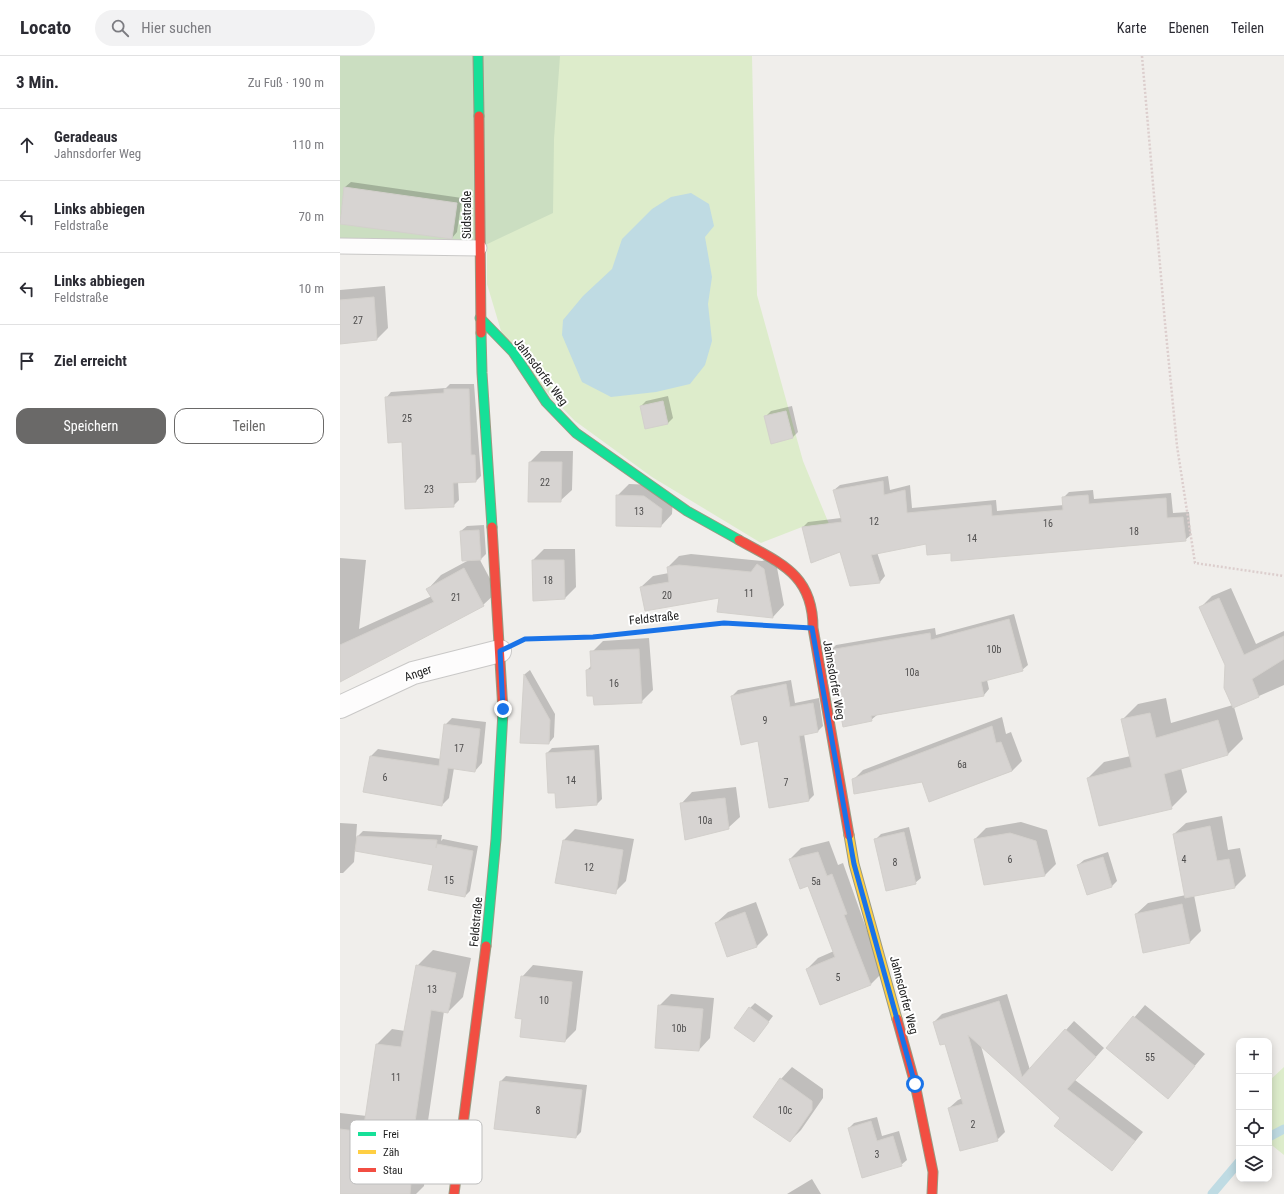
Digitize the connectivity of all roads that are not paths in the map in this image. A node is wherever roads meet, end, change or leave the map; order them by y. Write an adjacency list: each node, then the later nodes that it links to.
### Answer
1 (478, 56): 3 (street, Südstraße)
2 (340, 246): 3 (lane)
3 (479, 248): 4 (street, Südstraße)
4 (480, 318): 5 (street, Südstraße); 11 (street, Jahnsdorfer Weg)
5 (482, 373): 6 (street, Feldstraße)
6 (500, 651): 7 (street, Anger); 8 (street, Feldstraße)
7 (340, 707)
8 (464, 1120)
9 (455, 1184): 10 (street, Feldstraße)
10 (454, 1194)
11 (932, 1194)

